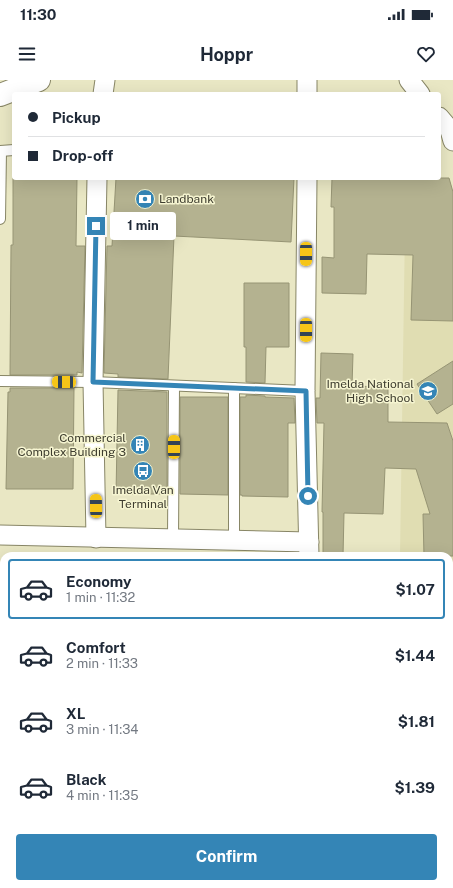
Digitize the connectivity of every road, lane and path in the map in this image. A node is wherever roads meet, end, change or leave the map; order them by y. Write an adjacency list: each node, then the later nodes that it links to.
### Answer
1 (39, 80): 8 (highway)
2 (105, 80): 5 (street)
3 (308, 80): 6 (street)
4 (409, 80): 7 (street)
5 (103, 92)
6 (307, 92)
7 (418, 92)
8 (0, 95)
9 (441, 119): 10 (street)
10 (453, 141)
11 (12, 150): 12 (lane)
12 (0, 151): 15 (lane)
13 (97, 180): 17 (street)
14 (307, 180): 20 (street)
15 (0, 219)
16 (0, 381): 17 (lane)
17 (93, 382): 18 (lane); 22 (street)
18 (174, 386): 19 (lane); 23 (lane)
19 (234, 388): 20 (lane); 24 (lane)
20 (306, 391): 25 (street)
21 (0, 535): 22 (street)
22 (96, 538): 23 (street)
23 (173, 539): 24 (street)
24 (234, 540): 25 (street)
25 (309, 549)

